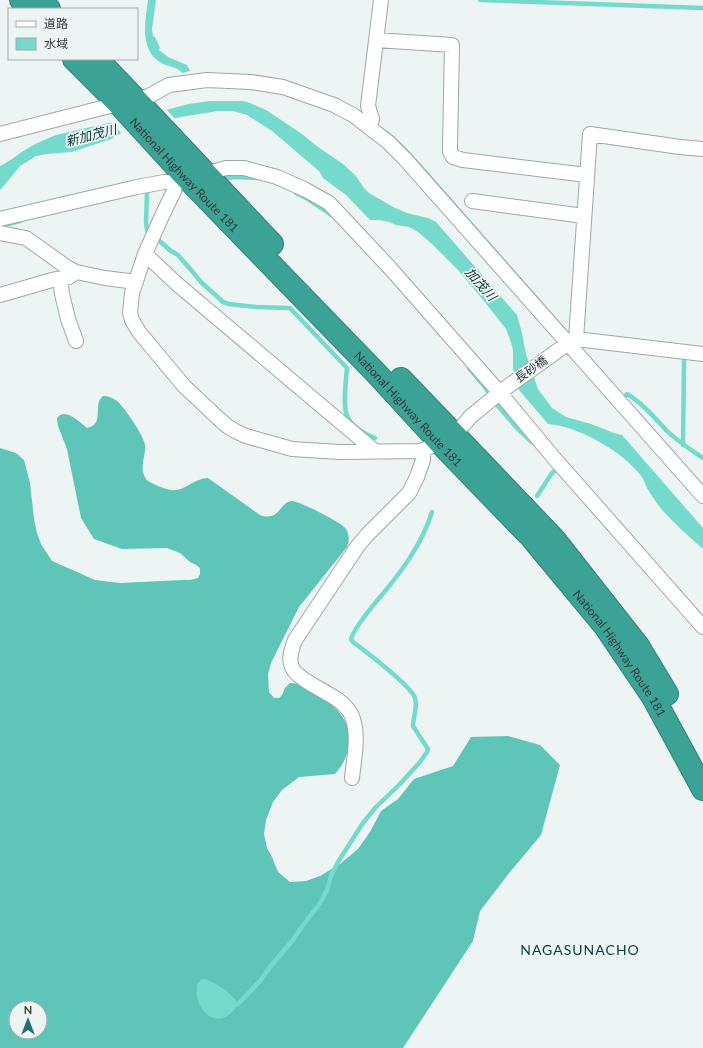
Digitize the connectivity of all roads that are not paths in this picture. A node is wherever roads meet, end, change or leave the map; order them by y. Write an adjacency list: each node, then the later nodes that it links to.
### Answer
1 (20, 0): 4 (highway)
2 (40, 0): 5 (highway)
3 (381, 0): 6 (street)
4 (28, 8)
5 (47, 8)
6 (376, 40): 10 (street); 13 (street)
7 (75, 60): 9 (highway, National Highway Route 181)
8 (98, 60): 9 (highway, National Highway Route 181)
9 (130, 105): 10 (street); 11 (street); 14 (highway, National Highway Route 181)
10 (370, 127): 25 (street)
11 (0, 134)
12 (703, 149): 13 (street)
13 (587, 175): 16 (street)
14 (192, 178): 17 (street); 19 (street); 27 (street); 28 (highway, National Highway Route 181)
15 (472, 201): 16 (street)
16 (584, 216): 25 (street)
17 (0, 219)
18 (0, 233): 20 (street)
19 (145, 254): 22 (street); 29 (street)
20 (76, 272): 21 (street); 22 (street)
21 (60, 279): 23 (street); 24 (street)
22 (136, 282): 29 (street)
23 (0, 295)
24 (76, 341)
25 (569, 344): 26 (street); 27 (street, 長砂橋); 30 (street)
26 (703, 354)
27 (501, 391): 28 (street, 長砂橋); 31 (street)
28 (438, 442): 29 (street); 32 (highway, National Highway Route 181); 33 (street); 34 (highway, National Highway Route 181)
29 (376, 452)
30 (703, 496)
31 (703, 628)
32 (703, 758)
33 (352, 778)
34 (703, 789)

